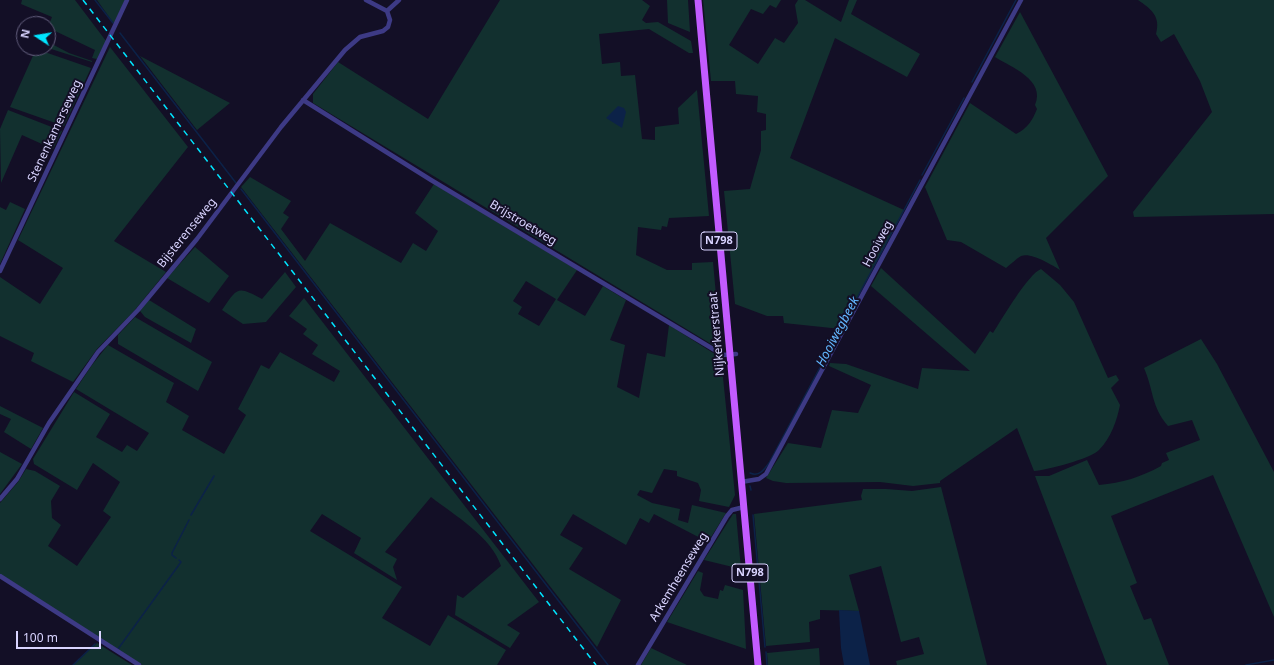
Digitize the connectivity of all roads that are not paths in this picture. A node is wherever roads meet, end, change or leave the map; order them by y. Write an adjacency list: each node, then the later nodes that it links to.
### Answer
1 (127, 0): 8 (street, Stenenkamerseweg)
2 (366, 0): 6 (street)
3 (399, 0): 6 (street)
4 (698, 0): 9 (main road, Nijkerkerstraat / N798)
5 (1021, 0): 10 (street, Hooiweg)
6 (387, 11): 7 (street, Bijsterenseweg)
7 (303, 100): 9 (street, Brijstroetweg); 11 (street, Bijsterenseweg)
8 (0, 271)
9 (733, 355): 10 (main road, Nijkerkerstraat / N798)
10 (741, 482): 12 (main road, Nijkerkerstraat / N798)
11 (0, 499)
12 (744, 507): 15 (street, Arkemheenseweg); 16 (main road, Nijkerkerstraat / N798)
13 (0, 576): 14 (street)
14 (139, 665)
15 (638, 665)
16 (758, 665)

